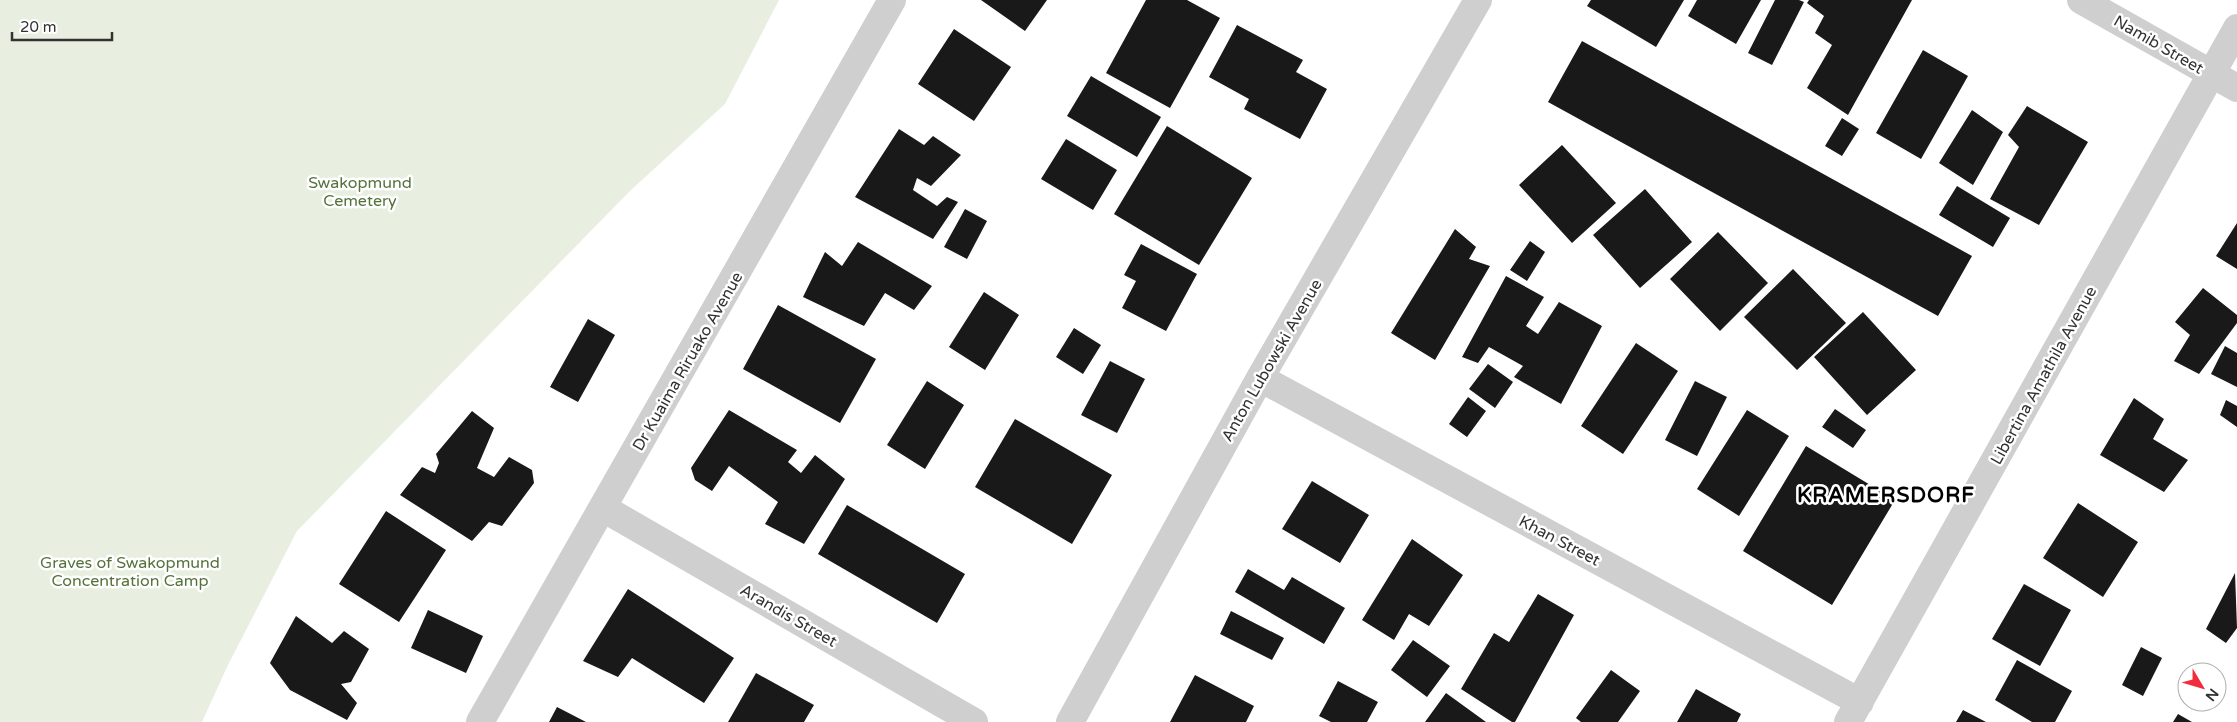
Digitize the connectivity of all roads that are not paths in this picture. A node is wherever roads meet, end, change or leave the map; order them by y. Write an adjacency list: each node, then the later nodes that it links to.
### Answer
1 (892, 0): 8 (street, Dr Kuaima Riruako Avenue)
2 (1478, 0): 7 (street, Anton Lubowski Avenue)
3 (2082, 0): 5 (street, Namib Street)
4 (2237, 28): 5 (street, Libertina Amathila Avenue)
5 (2212, 74): 6 (street, Namib Street); 9 (street, Libertina Amathila Avenue)
6 (2237, 88)
7 (1260, 378): 9 (street, Khan Street); 12 (street, Anton Lubowski Avenue)
8 (603, 508): 10 (street, Dr Kuaima Riruako Avenue); 11 (street, Arandis Street)
9 (1854, 712)
10 (480, 722)
11 (974, 722)
12 (1070, 722)

